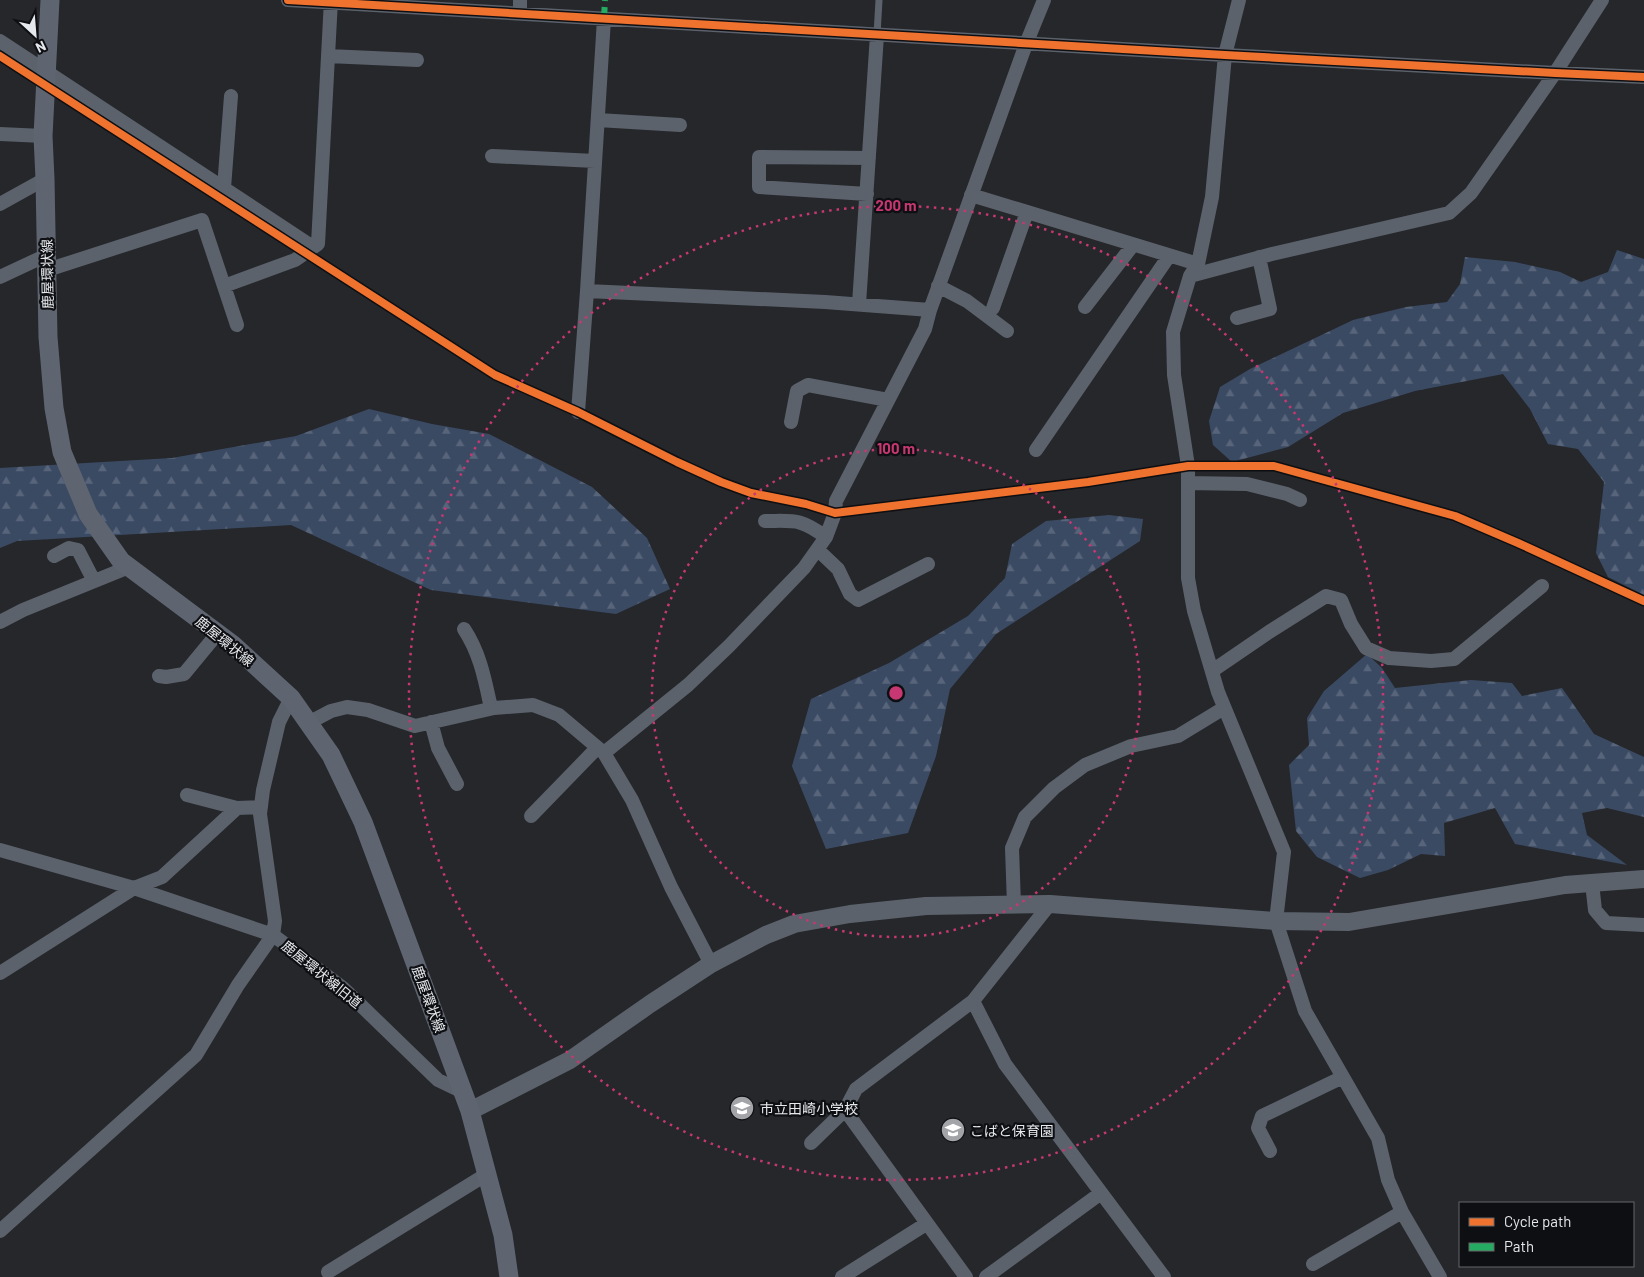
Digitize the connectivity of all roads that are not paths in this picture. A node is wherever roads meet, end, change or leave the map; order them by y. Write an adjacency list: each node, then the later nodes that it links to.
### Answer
1 (50, 0): 16 (main road, 鹿屋環状線)
2 (288, 0): 7 (street)
3 (879, 0): 10 (lane)
4 (1044, 0): 12 (street)
5 (1239, 0): 13 (street)
6 (1602, 0): 17 (street)
7 (331, 1): 8 (street); 14 (street)
8 (520, 7): 9 (street)
9 (604, 19): 10 (street); 20 (street)
10 (877, 35): 12 (street); 25 (street)
11 (0, 41): 16 (street)
12 (1026, 44): 13 (street); 30 (street)
13 (1225, 55): 17 (street); 38 (street)
14 (328, 56): 15 (street); 34 (street)
15 (417, 60)
16 (46, 70): 23 (main road, 鹿屋環状線); 28 (street)
17 (1555, 73): 18 (street); 36 (street)
18 (1644, 76)
19 (231, 96): 28 (street)
20 (598, 120): 21 (street); 26 (street)
21 (680, 125)
22 (0, 134): 23 (street)
23 (43, 136): 27 (main road, 鹿屋環状線)
24 (492, 156): 26 (street)
25 (869, 158): 29 (street); 29 (street)
26 (595, 161): 42 (street)
27 (46, 180): 31 (street); 37 (main road, 鹿屋環状線)
28 (224, 188): 34 (street)
29 (867, 194): 43 (street)
30 (971, 195): 32 (street); 41 (street)
31 (0, 204)
32 (1027, 212): 33 (street); 45 (street)
33 (1133, 246): 35 (street); 44 (street)
34 (309, 250): 40 (street)
35 (1169, 256): 38 (street); 53 (street)
36 (1259, 258): 38 (street); 47 (street)
37 (47, 262): 39 (street); 40 (street); 61 (main road, 鹿屋環状線)
38 (1194, 270): 54 (street)
39 (0, 277)
40 (224, 286): 48 (street)
41 (938, 286): 46 (street); 49 (street)
42 (588, 291): 43 (street); 51 (street)
43 (859, 304): 46 (street)
44 (1085, 307)
45 (993, 308)
46 (930, 310): 50 (street)
47 (1237, 318)
48 (237, 324)
49 (1007, 330)
50 (888, 400): 52 (street); 57 (street)
51 (578, 412)
52 (791, 422)
53 (1036, 450)
54 (1188, 483): 55 (street); 67 (street)
55 (1300, 500)
56 (765, 521): 57 (street)
57 (826, 537): 58 (street)
58 (818, 550): 60 (street); 74 (street)
59 (54, 556): 62 (street)
60 (928, 564)
61 (129, 567): 62 (street); 66 (main road, 鹿屋環状線)
62 (94, 581): 64 (street)
63 (1542, 586): 67 (street)
64 (0, 622)
65 (464, 629): 70 (street)
66 (217, 634): 68 (street); 69 (main road, 鹿屋環状線)
67 (1212, 671): 71 (street)
68 (159, 676)
69 (291, 698): 72 (main road, 鹿屋環状線); 77 (street, 鹿屋環状線旧道)
70 (491, 708): 73 (street); 74 (street)
71 (1224, 708): 85 (street); 86 (street)
72 (310, 722): 73 (street); 93 (main road, 鹿屋環状線)
73 (431, 722): 75 (street)
74 (601, 750): 79 (street); 89 (street)
75 (457, 784)
76 (187, 795): 78 (street)
77 (261, 807): 78 (street); 88 (street, 鹿屋環状線旧道)
78 (238, 808): 83 (street)
79 (531, 816)
80 (0, 850): 83 (street)
81 (1644, 879): 82 (street)
82 (1592, 883): 86 (street); 87 (street)
83 (134, 888): 88 (street); 90 (street)
84 (1050, 904): 85 (street); 86 (street); 91 (street)
85 (1014, 905): 89 (street)
86 (1276, 921): 92 (street)
87 (1642, 927)
88 (273, 935): 93 (street, 鹿屋環状線旧道); 102 (street)
89 (711, 964): 95 (street)
90 (0, 973)
91 (973, 1001): 94 (street); 99 (street)
92 (1343, 1077): 97 (street); 100 (street)
93 (463, 1092): 95 (main road, 鹿屋環状線)
94 (844, 1110): 96 (street); 101 (street)
95 (470, 1111): 98 (main road, 鹿屋環状線)
96 (811, 1143)
97 (1270, 1151)
98 (487, 1174): 104 (street); 105 (main road, 鹿屋環状線)
99 (1101, 1192): 108 (street); 109 (street)
100 (1402, 1212): 103 (street); 110 (street)
101 (926, 1224): 106 (street); 107 (street)
102 (0, 1231)
103 (1313, 1264)
104 (328, 1272)
105 (509, 1277)
106 (842, 1277)
107 (966, 1277)
108 (986, 1277)
109 (1164, 1277)
110 (1440, 1277)

